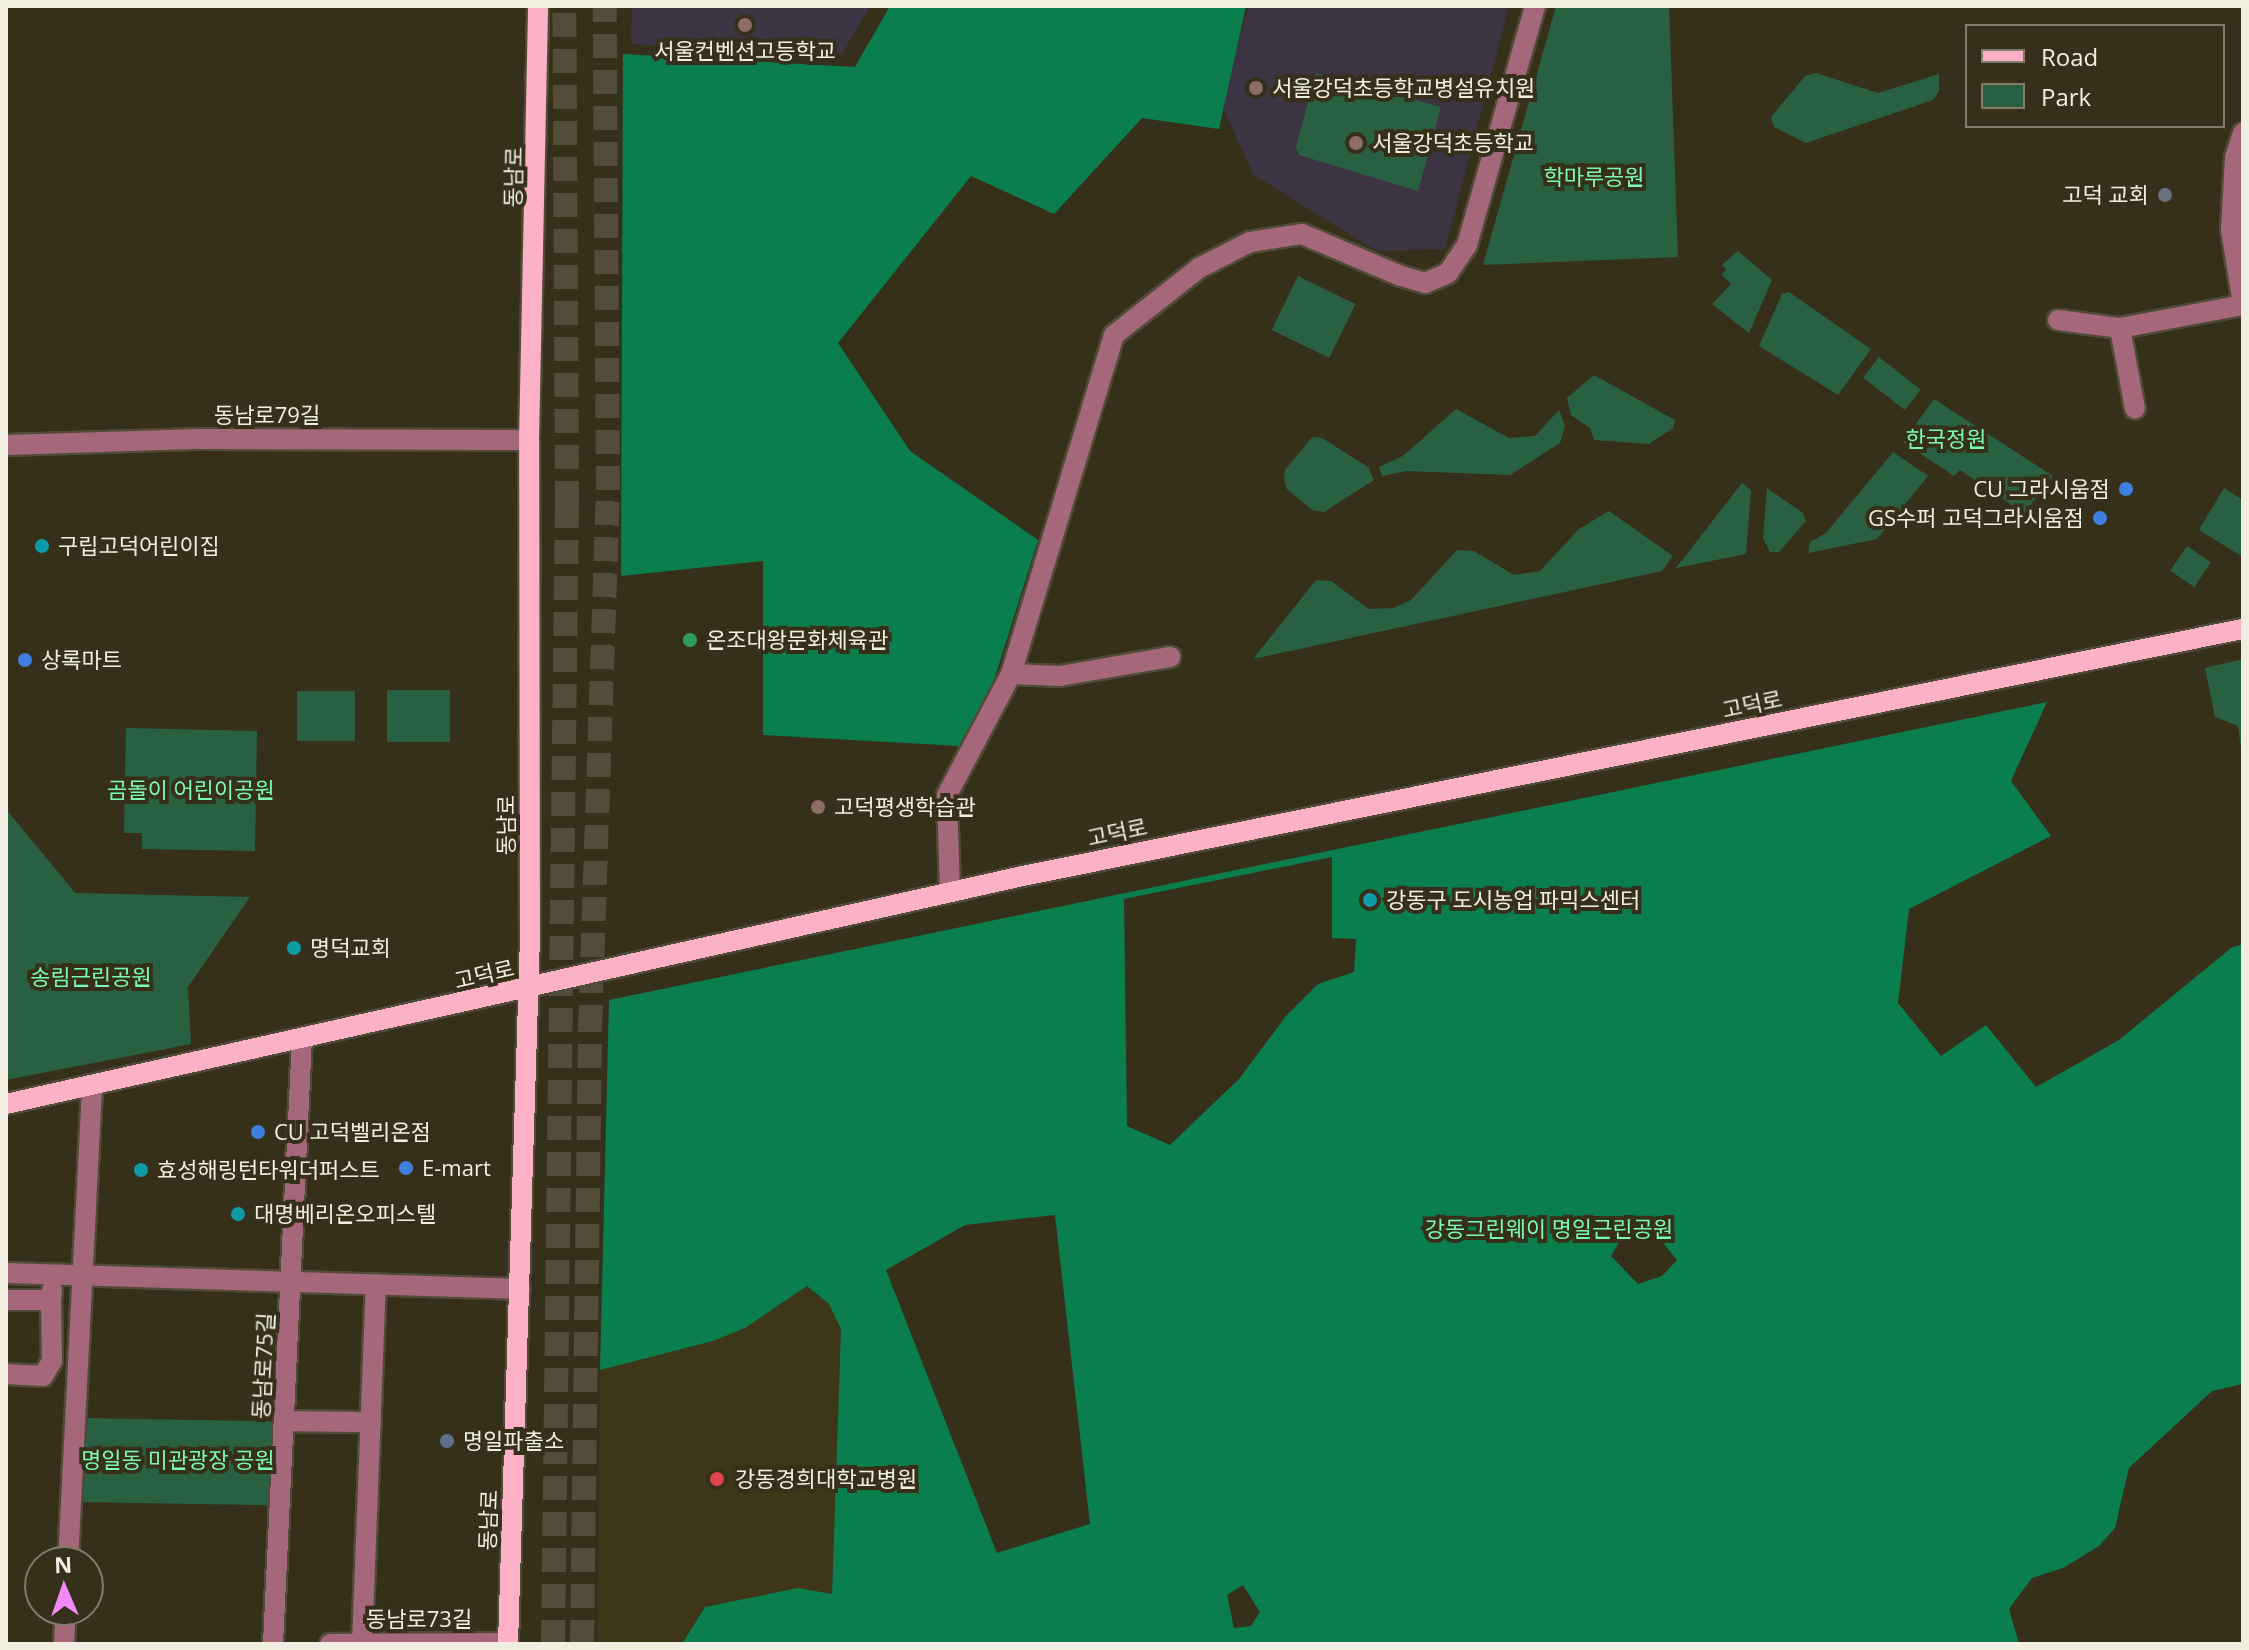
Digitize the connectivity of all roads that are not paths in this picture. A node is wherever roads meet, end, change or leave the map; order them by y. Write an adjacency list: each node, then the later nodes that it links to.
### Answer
1 (538, 6): 8 (main road, 동남로)
2 (1535, 6): 12 (street)
3 (2243, 133): 4 (street)
4 (2243, 304): 6 (street)
5 (2058, 320): 6 (street)
6 (2120, 328): 7 (street)
7 (2135, 409)
8 (529, 440): 9 (street, 동남로79길); 14 (main road, 동남로)
9 (6, 445)
10 (2243, 629): 13 (main road, 고덕로)
11 (1170, 657): 12 (street)
12 (1011, 674): 13 (street)
13 (950, 892): 14 (main road, 고덕로)
14 (529, 988): 15 (main road, 고덕로); 23 (main road, 동남로)
15 (302, 1039): 16 (main road, 고덕로); 21 (street, 동남로75길)
16 (92, 1086): 17 (main road, 고덕로); 20 (street)
17 (6, 1104)
18 (6, 1273): 19 (street, 동남로75길)
19 (53, 1274): 20 (street, 동남로75길); 25 (street)
20 (83, 1275): 21 (street, 동남로75길); 29 (street)
21 (291, 1281): 22 (street, 동남로75길); 27 (street, 동남로75길)
22 (376, 1284): 23 (street, 동남로75길); 28 (street)
23 (520, 1289): 30 (main road, 동남로)
24 (6, 1300): 25 (street)
25 (51, 1300): 26 (street)
26 (6, 1374)
27 (285, 1421): 28 (street); 31 (street, 동남로75길)
28 (371, 1422): 33 (street)
29 (69, 1546)
30 (508, 1643): 33 (street, 동남로73길)
31 (273, 1644)
32 (330, 1644): 33 (street, 동남로73길)
33 (362, 1644)

